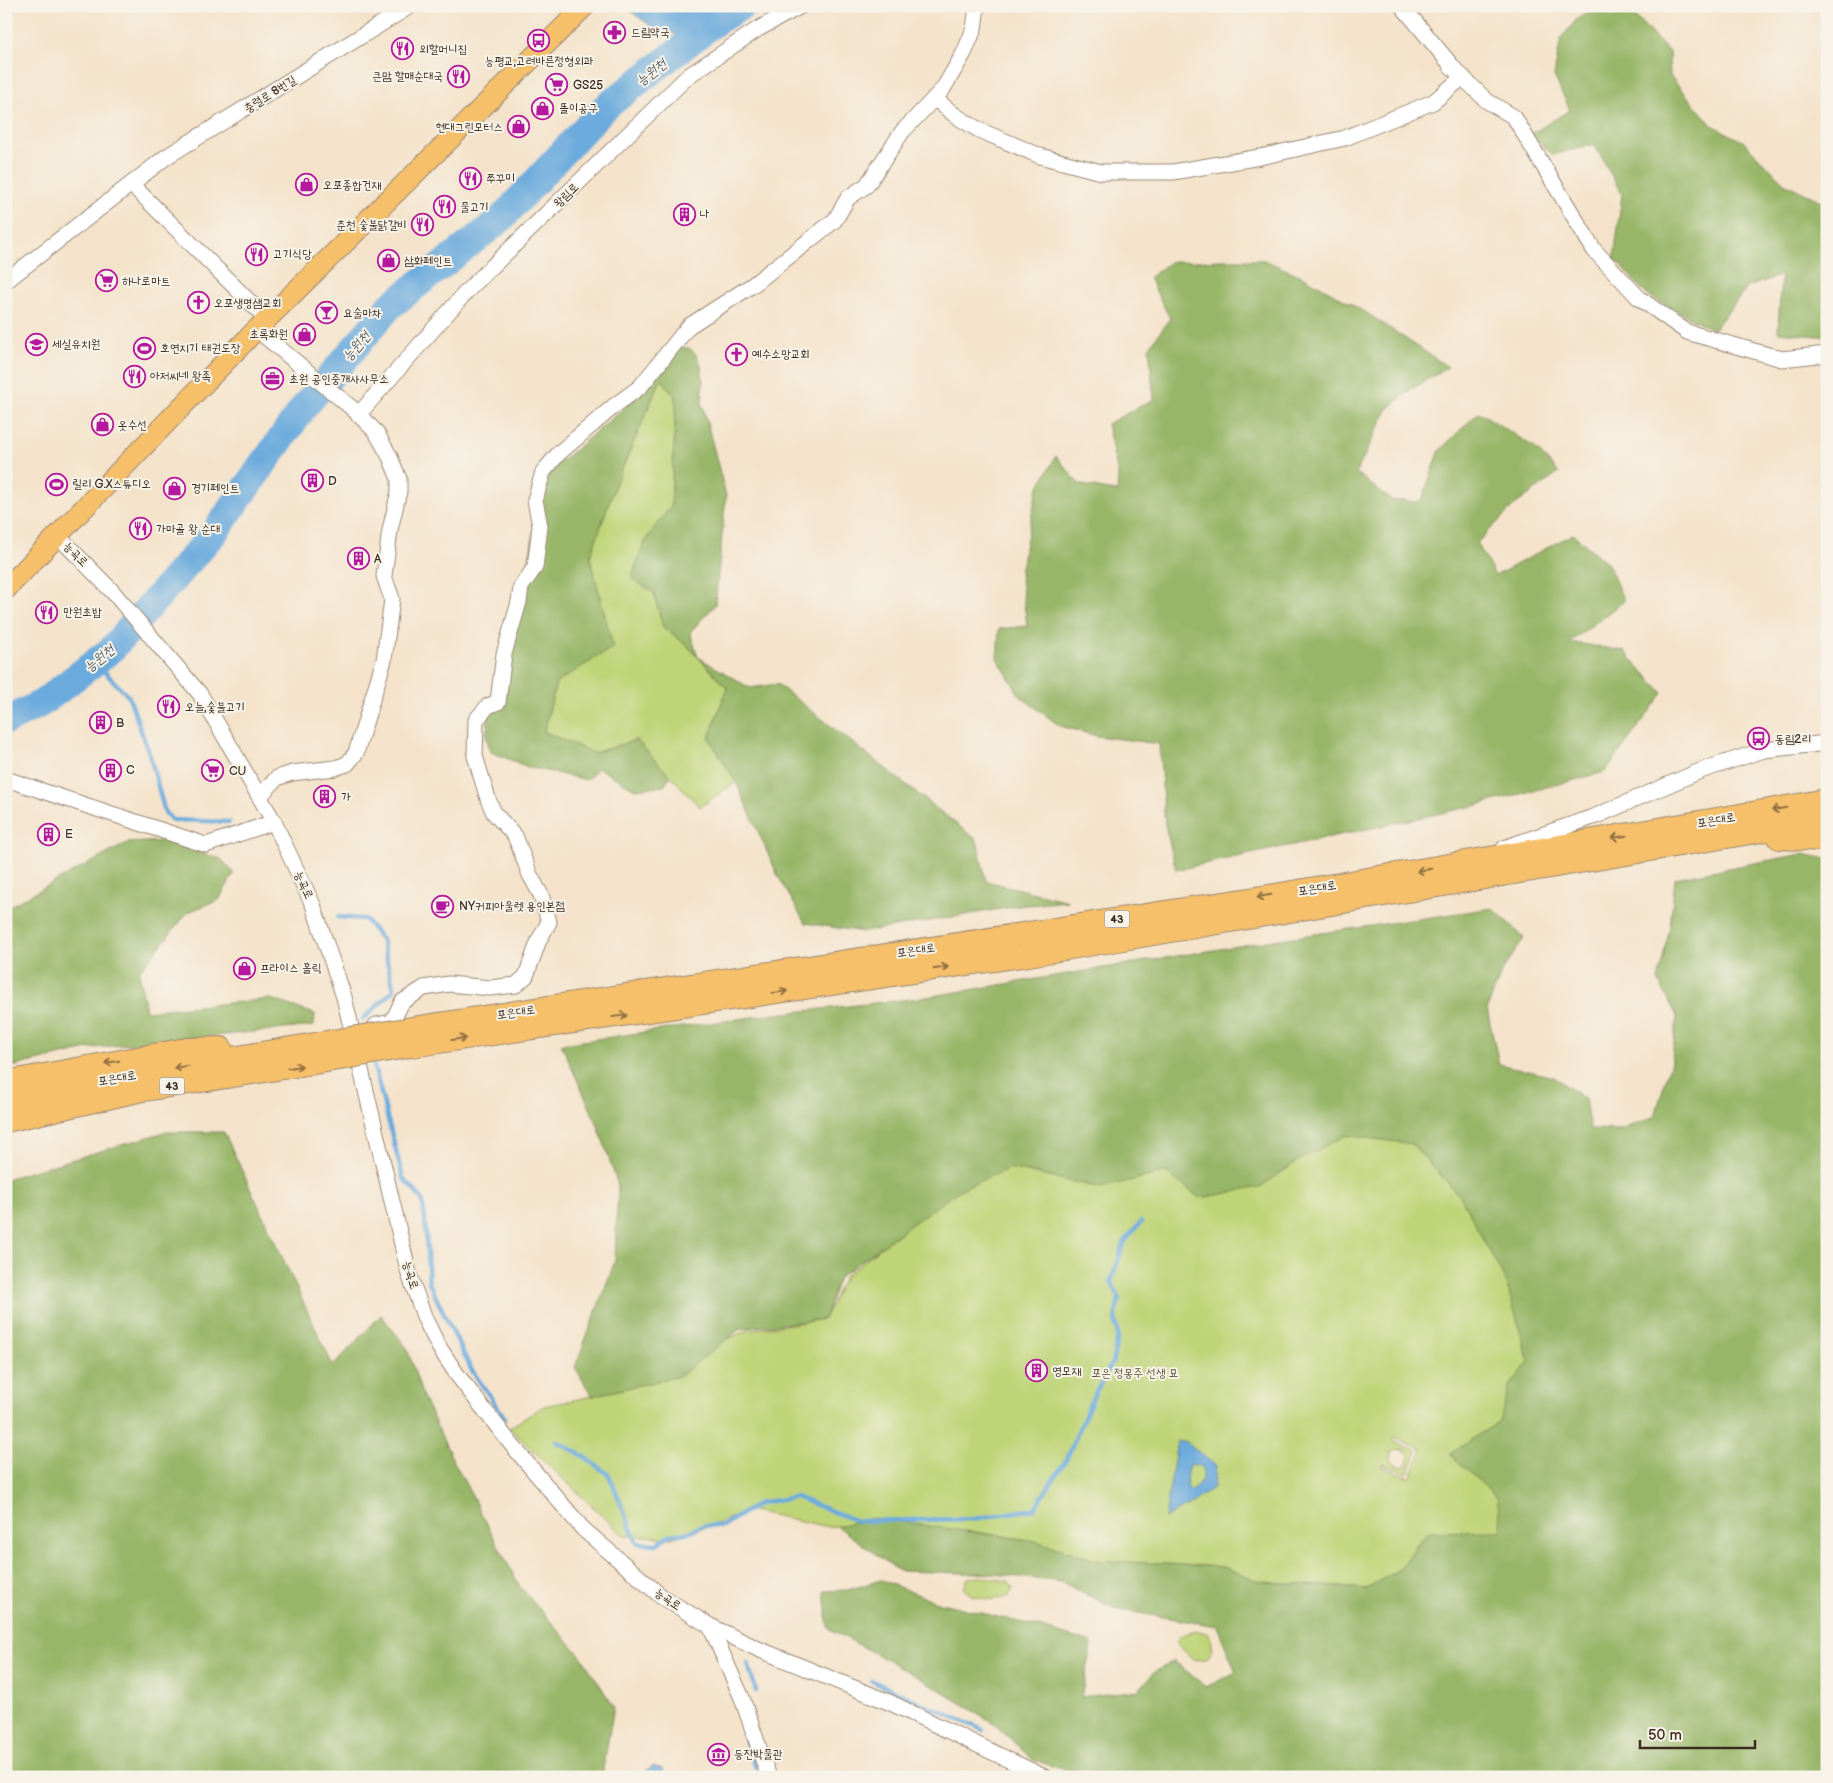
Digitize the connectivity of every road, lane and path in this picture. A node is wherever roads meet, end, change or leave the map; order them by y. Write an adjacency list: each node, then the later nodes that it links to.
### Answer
1 (410, 6): 8 (street, 충렬로 8번길)
2 (585, 6): 10 (main road)
3 (800, 6): 12 (street, 왕림로)
4 (977, 6): 7 (street)
5 (1402, 6): 6 (street)
6 (1463, 77): 7 (street); 11 (street)
7 (934, 98): 25 (street)
8 (131, 184): 9 (street, 충렬로 8번길); 10 (street)
9 (6, 281)
10 (262, 324): 12 (street); 13 (main road)
11 (1827, 354)
12 (356, 412): 17 (street)
13 (57, 535): 14 (main road); 17 (street, 능곡로)
14 (6, 589)
15 (1827, 743): 23 (street)
16 (6, 779): 20 (street)
17 (260, 796): 20 (street, 능곡로)
18 (1827, 800): 23 (highway, 포은대로 / 43, one-way to 23)
19 (1827, 820): 22 (highway, 포은대로 / 43)
20 (274, 822): 25 (street, 능곡로)
21 (1827, 840): 22 (highway)
22 (1708, 841): 24 (highway, 포은대로 / 43, one-way to 22)
23 (1457, 864): 24 (highway, 포은대로 / 43, one-way to 24)
24 (408, 1038): 25 (highway, 43, bridge)
25 (340, 1043): 26 (highway, 포은대로 / 43); 27 (highway, 포은대로 / 43, one-way to 25); 32 (street, 능곡로)
26 (300, 1046): 28 (highway, one-way to 28); 29 (highway, 포은대로 / 43, one-way to 29)
27 (264, 1072): 30 (highway, 포은대로 / 43); 31 (highway)
28 (6, 1082)
29 (6, 1100)
30 (6, 1121)
31 (6, 1133)
32 (710, 1626): 33 (street); 34 (street, 능곡로)
33 (769, 1777)
34 (1044, 1777)

